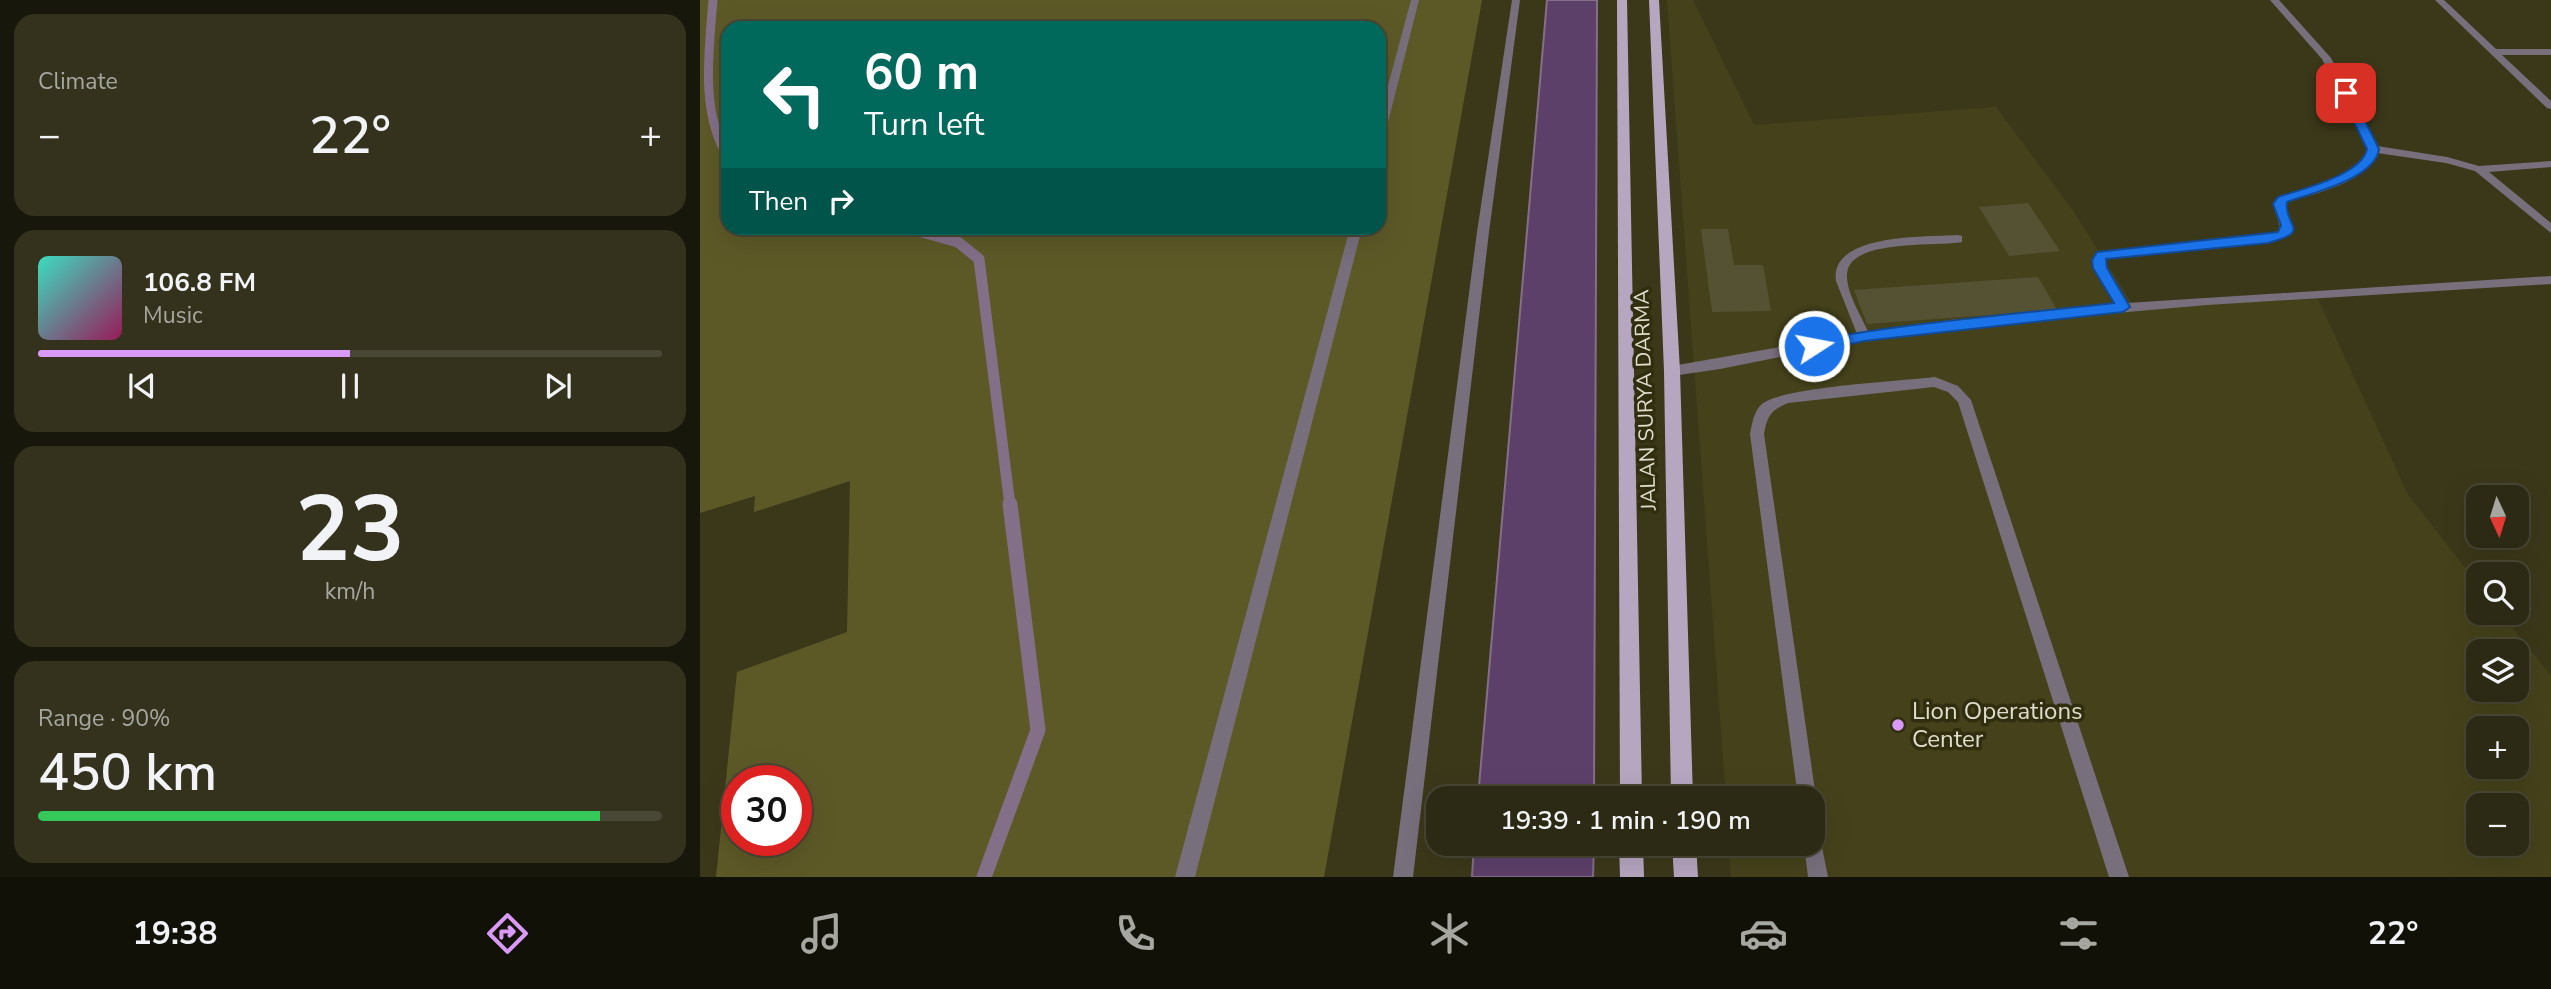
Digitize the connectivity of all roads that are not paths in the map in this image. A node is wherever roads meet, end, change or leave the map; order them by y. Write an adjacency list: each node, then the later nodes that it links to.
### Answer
1 (1415, 0): 10 (street)
2 (1516, 0): 28 (street)
3 (1622, 0): 21 (main road, JALAN SURYA DARMA)
4 (1654, 0): 20 (main road, JALAN SURYA DARMA)
5 (2274, 0): 11 (street)
6 (2439, 0): 7 (street)
7 (2495, 52): 8 (street); 9 (street)
8 (2551, 52)
9 (2551, 106)
10 (1386, 111)
11 (2373, 149): 13 (street); 18 (street)
12 (2551, 164): 13 (street)
13 (2479, 169): 14 (street)
14 (2551, 229)
15 (1354, 235): 27 (street)
16 (1958, 239): 19 (street)
17 (2551, 280): 18 (street)
18 (2123, 307): 19 (street)
19 (1864, 336): 20 (street)
20 (1672, 371): 22 (main road, JALAN SURYA DARMA)
21 (1631, 786)
22 (1682, 786)
23 (1805, 786): 32 (street)
24 (1632, 856): 29 (main road)
25 (1685, 856): 30 (main road)
26 (1815, 856): 31 (street)
27 (1185, 877)
28 (1403, 877)
29 (1632, 877)
30 (1686, 877)
31 (1818, 877)
32 (2119, 877)

